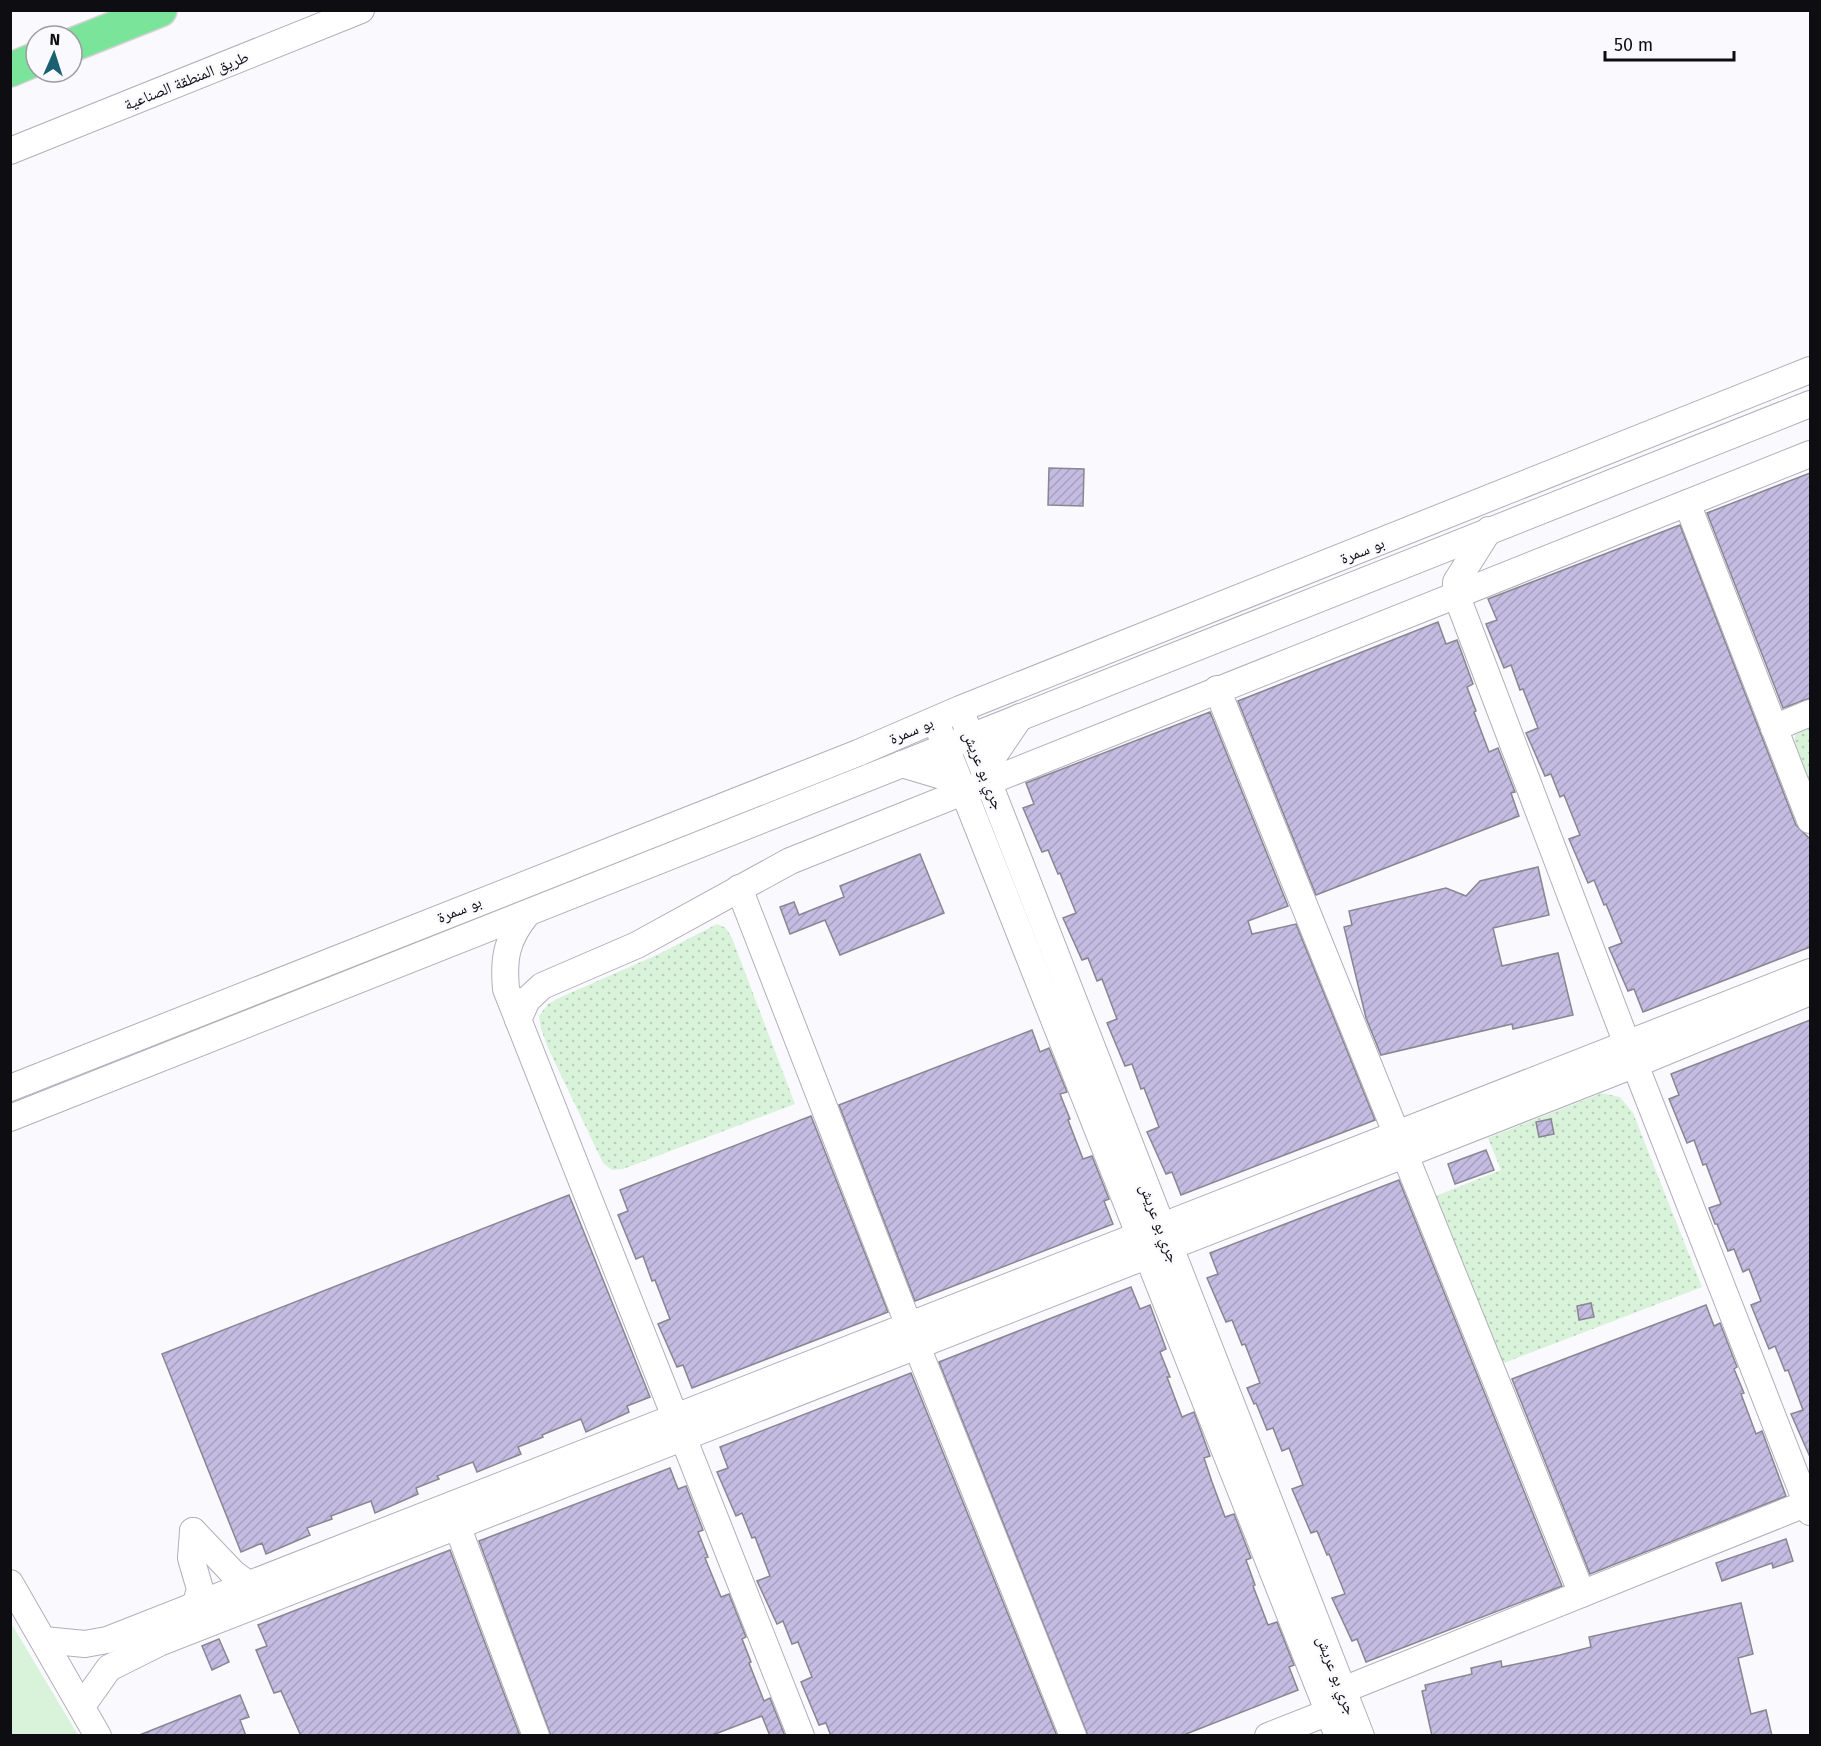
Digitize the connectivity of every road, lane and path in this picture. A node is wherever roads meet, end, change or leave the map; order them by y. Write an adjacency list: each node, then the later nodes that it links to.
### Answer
1 (160, 10): 3 (highway)
2 (361, 10): 6 (street, طريق المنطقة الصناعية)
3 (84, 40)
4 (24, 64): 5 (highway)
5 (10, 70)
6 (10, 150)
7 (1810, 370): 14 (street, بو سمرة)
8 (1810, 404): 11 (street, بو سمرة)
9 (1810, 454): 10 (street)
10 (1687, 503): 12 (street); 18 (street)
11 (1489, 530): 12 (street); 16 (street, بو سمرة)
12 (1456, 588): 13 (street); 30 (street)
13 (1217, 689): 22 (street); 33 (street)
14 (960, 709): 17 (street, بو سمرة); 19 (street, جري بو عريش)
15 (1810, 713): 18 (street)
16 (1020, 717): 19 (street, بو سمرة); 22 (street)
17 (935, 720): 20 (street, جري بو عريش); 31 (street, بو سمرة)
18 (1774, 728): 24 (street)
19 (970, 737): 20 (street, بو سمرة); 22 (street, جري بو عريش)
20 (946, 746): 21 (street, بو سمرة); 23 (street, جري بو عريش)
21 (902, 764): 23 (street); 26 (street, بو سمرة)
22 (986, 775): 23 (street); 34 (street, جري بو عريش)
23 (960, 786): 25 (street); 34 (street, جري بو عريش)
24 (1810, 820)
25 (739, 888): 29 (street); 35 (street)
26 (528, 914): 29 (street); 32 (street, بو سمرة)
27 (1810, 972): 30 (street)
28 (1810, 992): 30 (street)
29 (518, 1020): 36 (street)
30 (1631, 1054): 33 (street); 37 (street)
31 (10, 1088)
32 (10, 1118)
33 (1401, 1144): 34 (street); 41 (street)
34 (1155, 1240): 35 (street); 44 (street, جري بو عريش); 46 (street, جري بو عريش)
35 (912, 1335): 36 (street); 50 (street)
36 (679, 1427): 38 (street); 49 (street)
37 (1809, 1506): 41 (street)
38 (453, 1516): 40 (street); 45 (street); 48 (street)
39 (10, 1583): 43 (street)
40 (248, 1584): 42 (street); 42 (street)
41 (1582, 1594): 44 (street)
42 (196, 1603): 43 (street)
43 (44, 1640): 45 (street)
44 (1343, 1690): 53 (street, جري بو عريش)
45 (82, 1706): 47 (street)
46 (1334, 1724): 51 (street); 52 (street)
47 (98, 1736)
48 (536, 1736)
49 (801, 1736)
50 (1073, 1736)
51 (1268, 1736)
52 (1308, 1736)
53 (1361, 1736)

